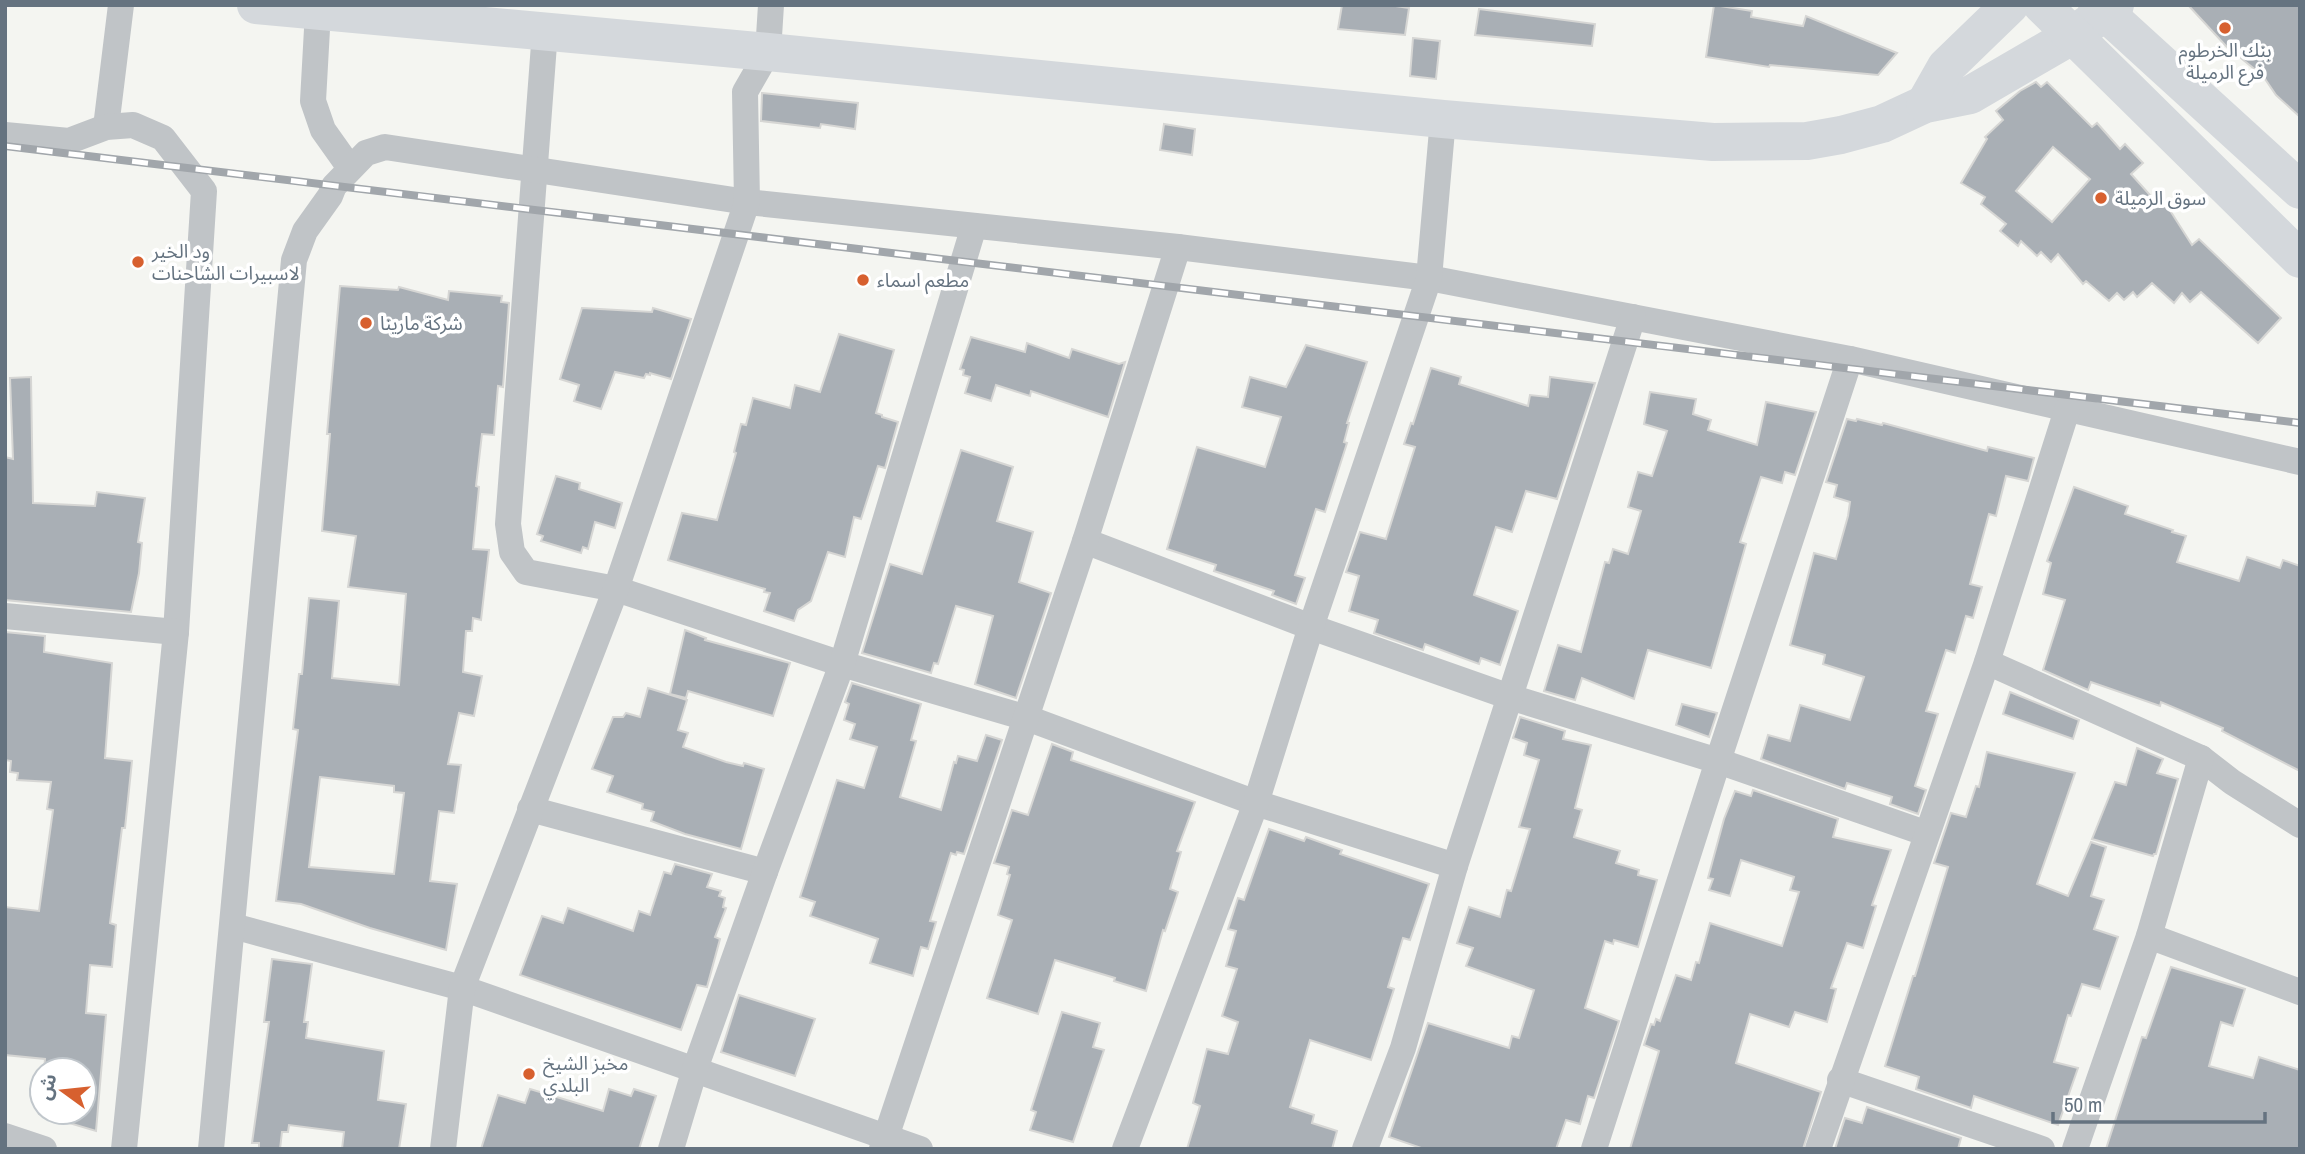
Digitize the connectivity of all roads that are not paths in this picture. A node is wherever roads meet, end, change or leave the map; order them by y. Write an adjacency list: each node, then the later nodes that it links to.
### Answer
1 (121, 5): 15 (street)
2 (771, 5): 12 (street)
3 (1964, 5): 11 (street)
4 (2010, 5): 11 (street)
5 (2042, 5): 10 (street)
6 (269, 6): 8 (street)
7 (2106, 8): 10 (street); 19 (street)
8 (318, 11): 9 (street); 17 (street)
9 (545, 31): 12 (street); 18 (street)
10 (2073, 35): 13 (street); 23 (street)
11 (1967, 47): 13 (street)
12 (768, 52): 14 (street); 20 (street)
13 (1925, 104): 14 (street)
14 (1443, 119): 24 (street)
15 (106, 127): 16 (street); 33 (street)
16 (6, 139)
17 (350, 168): 18 (street); 46 (street)
18 (536, 170): 20 (street); 30 (street)
19 (2300, 190)
20 (747, 202): 21 (street); 30 (street)
21 (974, 226): 22 (street); 35 (street)
22 (1178, 247): 24 (street); 29 (street)
23 (2300, 259)
24 (1429, 278): 25 (street); 32 (street)
25 (1633, 317): 26 (street); 36 (street)
26 (1850, 359): 27 (street); 39 (street)
27 (2067, 410): 28 (street); 34 (street)
28 (2300, 462)
29 (1085, 541): 32 (street); 37 (street)
30 (616, 589): 35 (street); 41 (street)
31 (5, 616): 33 (street)
32 (1311, 627): 36 (street); 40 (street)
33 (176, 632): 55 (street)
34 (1987, 662): 38 (street); 43 (street)
35 (842, 664): 37 (street); 45 (street)
36 (1510, 697): 39 (street); 44 (street)
37 (1027, 718): 40 (street); 53 (street)
38 (2201, 758): 42 (street); 47 (street)
39 (1718, 761): 43 (street); 62 (street)
40 (1256, 803): 44 (street); 60 (street)
41 (530, 809): 45 (street); 48 (street)
42 (2300, 825)
43 (1926, 833): 51 (street)
44 (1455, 866): 61 (street)
45 (765, 872): 50 (street)
46 (233, 926): 48 (street); 56 (street)
47 (2149, 936): 49 (street); 65 (street)
48 (462, 988): 50 (street); 57 (street)
49 (2300, 992)
50 (695, 1069): 53 (street); 58 (street)
51 (1840, 1080): 63 (street); 64 (street)
52 (5, 1136): 54 (street)
53 (884, 1142): 59 (street)
54 (44, 1149)
55 (124, 1149)
56 (211, 1149)
57 (443, 1149)
58 (671, 1149)
59 (920, 1149)
60 (1125, 1149)
61 (1365, 1149)
62 (1594, 1149)
63 (1818, 1149)
64 (2042, 1149)
65 (2075, 1149)

